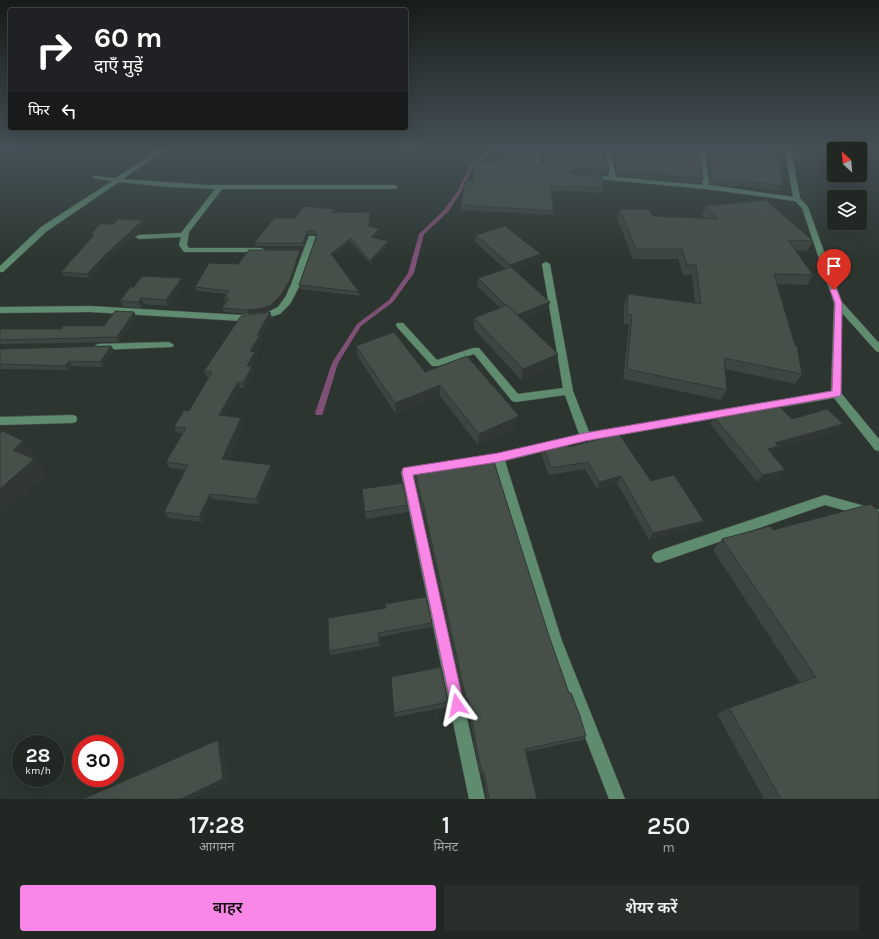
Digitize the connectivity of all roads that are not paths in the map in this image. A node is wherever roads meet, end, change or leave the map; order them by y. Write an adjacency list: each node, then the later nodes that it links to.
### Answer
1 (107, 187): 11 (street)
2 (220, 187): 6 (street)
3 (708, 187): 5 (street)
4 (794, 187): 5 (street)
5 (796, 199): 12 (street)
6 (186, 233): 7 (street); 9 (street)
7 (139, 237)
8 (312, 238): 13 (street)
9 (270, 250)
10 (546, 264): 18 (street)
11 (0, 270)
12 (838, 303): 17 (street); 19 (street)
13 (0, 310)
14 (400, 325): 18 (street)
15 (169, 345): 16 (street)
16 (92, 347)
17 (879, 349)
18 (568, 391): 22 (street)
19 (836, 394): 22 (street); 23 (street)
20 (72, 419): 21 (street)
21 (0, 421)
22 (585, 437): 24 (street)
23 (879, 447)
24 (498, 458): 27 (street); 28 (street)
25 (879, 515): 26 (street)
26 (658, 557)
27 (477, 799)
28 (617, 799)

